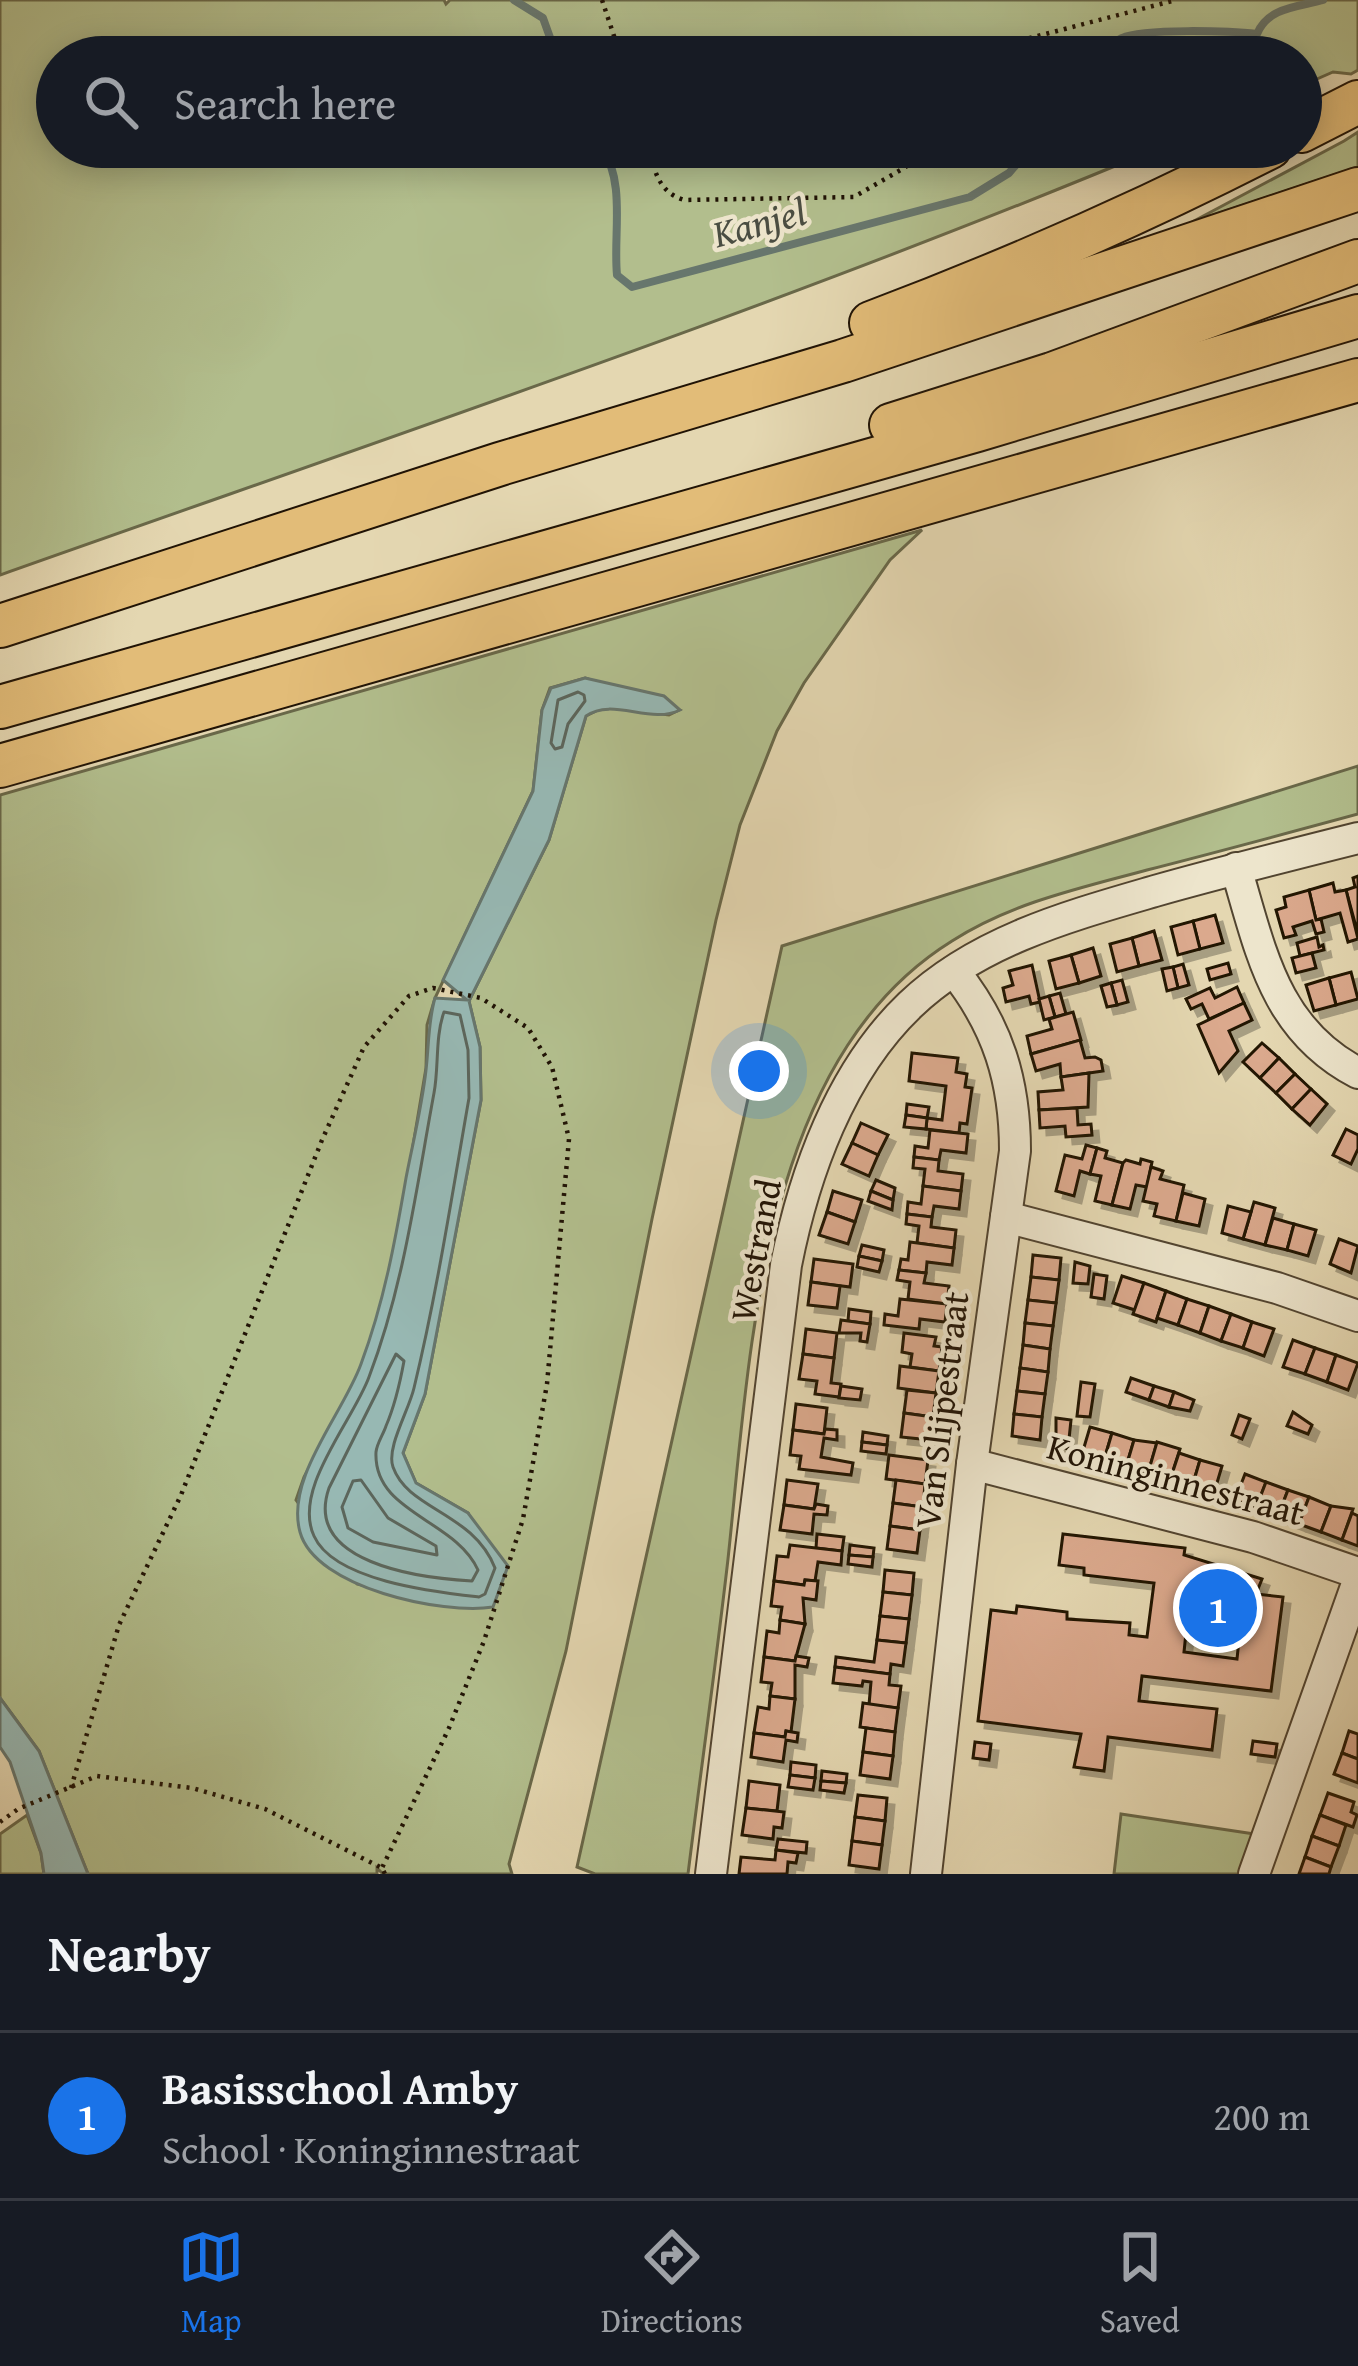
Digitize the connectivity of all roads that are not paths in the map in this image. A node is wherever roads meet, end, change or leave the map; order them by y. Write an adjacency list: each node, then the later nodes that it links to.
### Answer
1 (1358, 102): 2 (highway)
2 (1322, 120)
3 (1225, 168): 8 (highway)
4 (1358, 189): 8 (highway)
5 (1358, 261): 9 (highway)
6 (1358, 316): 9 (highway)
7 (1358, 380): 12 (highway)
8 (500, 464): 10 (highway)
9 (645, 524): 11 (highway)
10 (0, 626)
11 (0, 707)
12 (0, 766)
13 (1358, 838): 14 (street, Westrand)
14 (1236, 868): 15 (street, Westrand); 16 (street)
15 (955, 971): 17 (street, Van Slijpestraat); 21 (street, Westrand)
16 (1358, 1073)
17 (1006, 1217): 18 (street); 19 (street, Van Slijpestraat)
18 (1358, 1316)
19 (972, 1464): 20 (street, Koninginnestraat); 22 (street, Van Slijpestraat)
20 (1358, 1577): 23 (street)
21 (711, 1874)
22 (926, 1874)
23 (1255, 1874)

